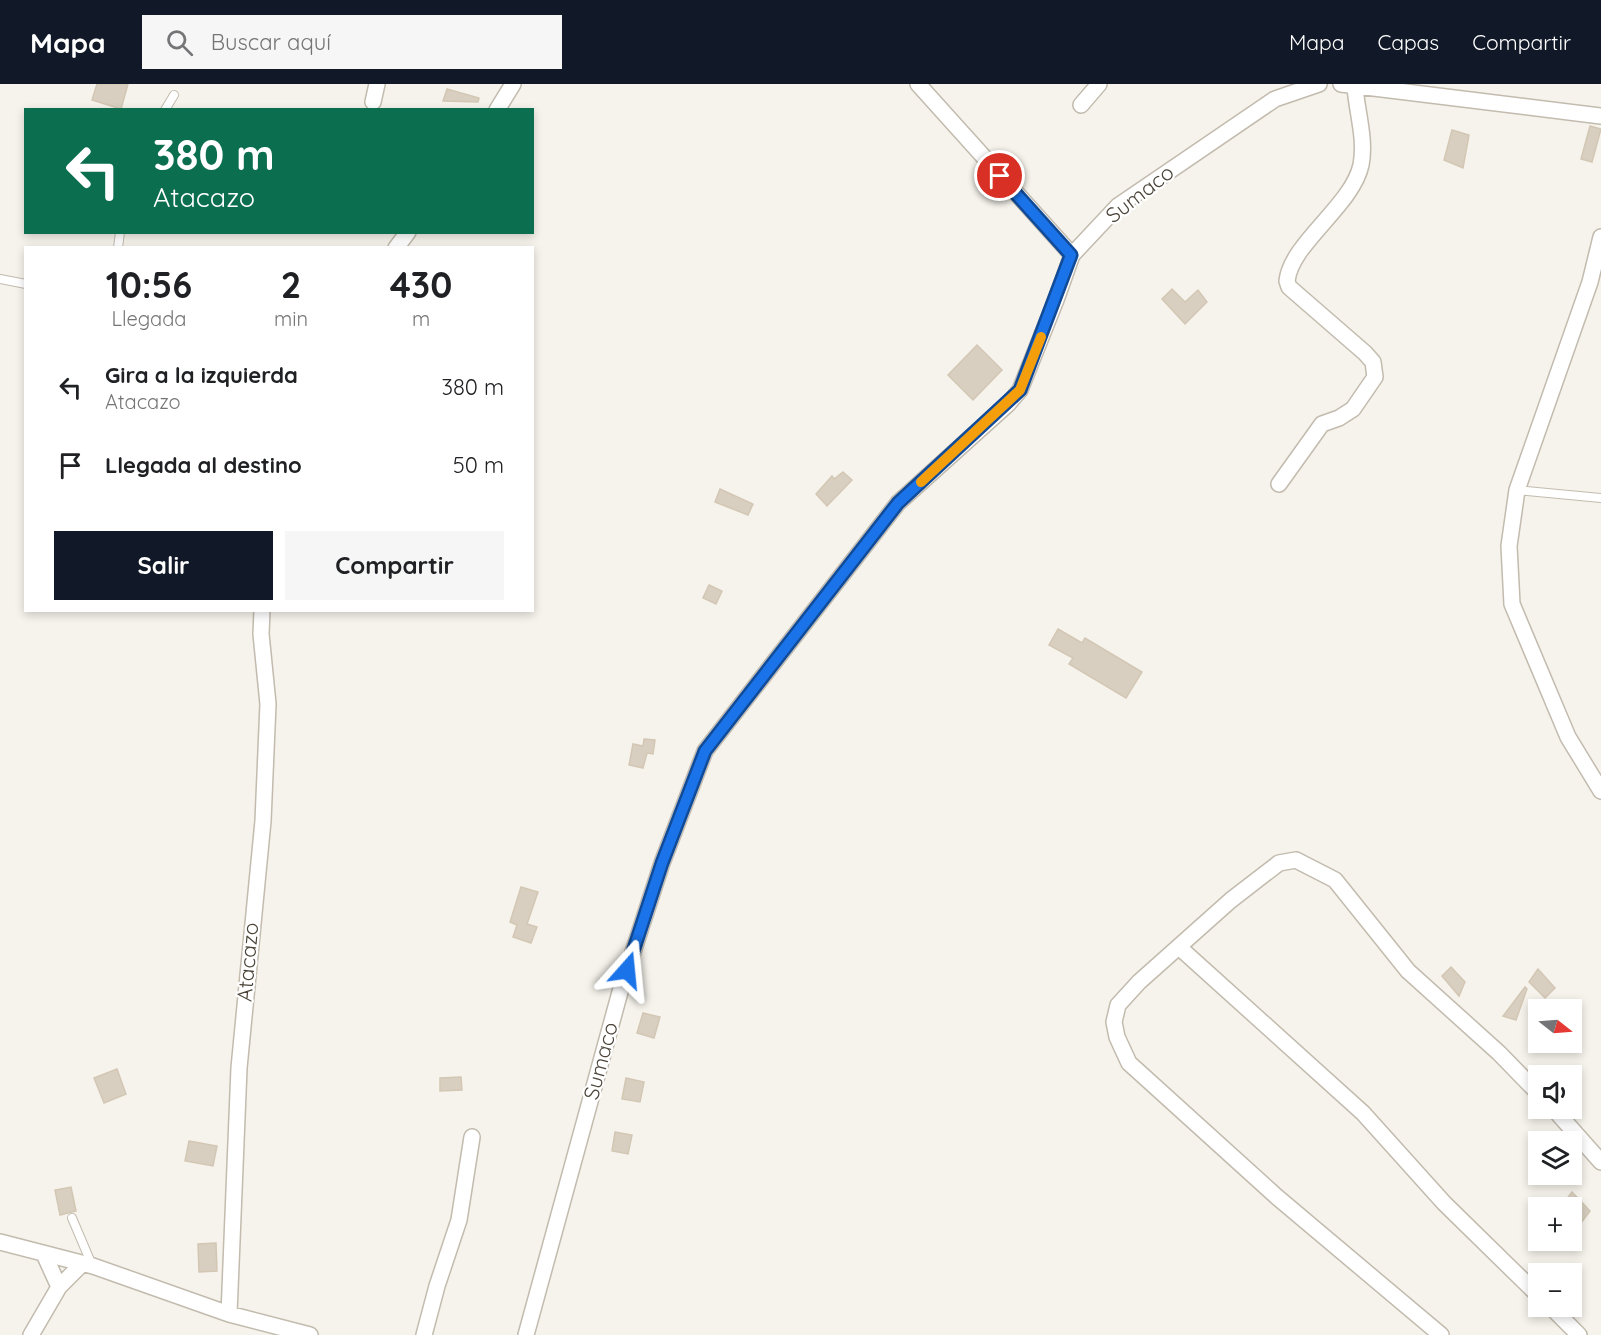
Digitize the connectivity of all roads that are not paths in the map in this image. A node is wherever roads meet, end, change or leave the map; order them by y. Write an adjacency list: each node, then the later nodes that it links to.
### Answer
1 (377, 84): 9 (street)
2 (513, 84): 12 (street)
3 (918, 84): 15 (street)
4 (1099, 84): 10 (street)
5 (1320, 84): 15 (street, Sumaco)
6 (1348, 85): 7 (street); 18 (street)
7 (1435, 89): 13 (street)
8 (174, 95): 11 (lane)
9 (374, 102)
10 (1081, 105)
11 (166, 108)
12 (498, 108)
13 (1601, 116)
14 (1601, 237): 19 (street)
15 (1071, 255): 39 (street, Sumaco)
16 (0, 279): 17 (lane)
17 (24, 284)
18 (1279, 484)
19 (1517, 490): 20 (lane); 22 (street)
20 (1601, 498)
21 (262, 612): 34 (street, Atacazo)
22 (1601, 791)
23 (1180, 948): 24 (street); 32 (street); 40 (street)
24 (1528, 1083)
25 (1563, 1119): 27 (street)
26 (472, 1137): 38 (street)
27 (1601, 1162)
28 (72, 1218): 31 (lane)
29 (0, 1242): 30 (street)
30 (44, 1254): 31 (street); 33 (street)
31 (87, 1265): 33 (street); 34 (street)
32 (1528, 1285)
33 (60, 1287): 36 (street)
34 (229, 1314): 37 (street)
35 (1561, 1317): 41 (street)
36 (31, 1335)
37 (310, 1335)
38 (424, 1335)
39 (525, 1335)
40 (1441, 1335)
41 (1579, 1335)

